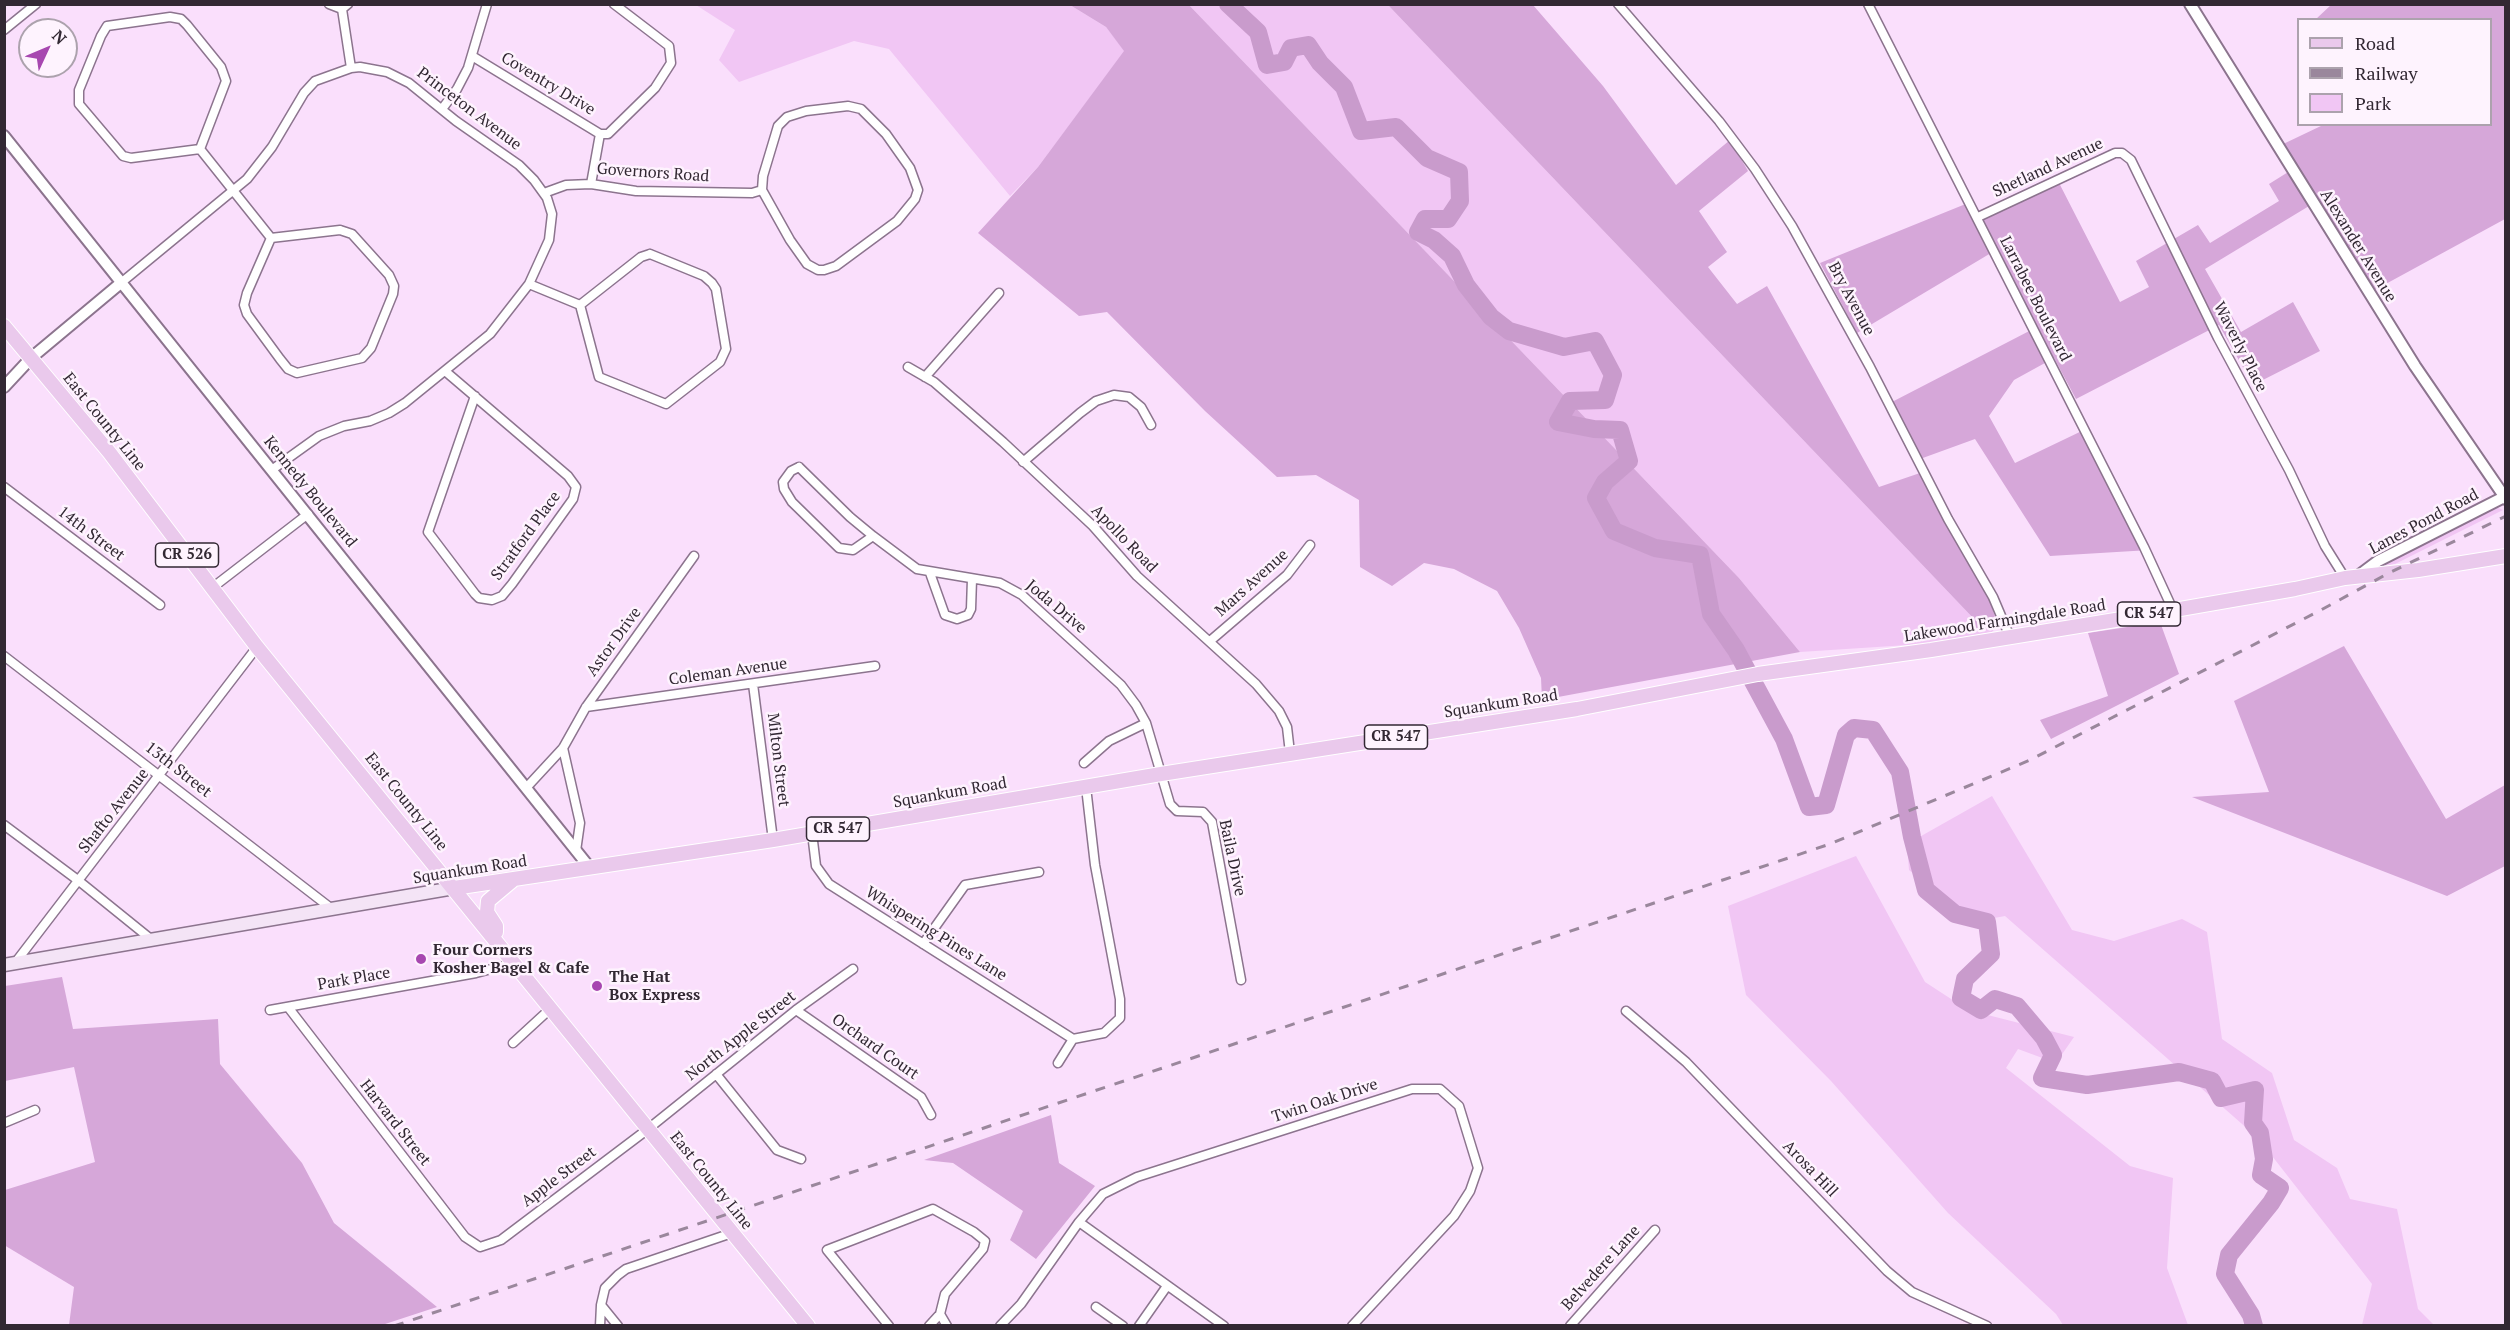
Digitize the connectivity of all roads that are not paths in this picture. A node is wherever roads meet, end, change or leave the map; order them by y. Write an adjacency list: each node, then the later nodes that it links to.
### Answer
1 (36, 4): 9 (street)
2 (329, 4): 8 (street)
3 (487, 4): 10 (street)
4 (614, 4): 13 (street, Coventry Drive)
5 (1618, 4): 50 (street, Bry Avenue)
6 (1868, 4): 21 (street, Larrabee Boulevard)
7 (2190, 4): 38 (street, Alexander Avenue)
8 (345, 7): 11 (street)
9 (4, 30)
10 (472, 56): 12 (street); 13 (street, Coventry Drive)
11 (351, 68): 12 (street, Princeton Avenue); 18 (street, Princeton Avenue)
12 (442, 110): 20 (street, Princeton Avenue)
13 (600, 134): 17 (street)
14 (4, 136): 23 (street, Kennedy Boulevard)
15 (200, 149): 15 (street); 18 (street)
16 (2131, 160): 21 (street, Shetland Avenue); 45 (street, Waverly Place)
17 (591, 184): 19 (street, Governors Road); 20 (street, Governors Road)
18 (234, 190): 22 (street); 23 (street, Princeton Avenue)
19 (762, 190): 19 (street)
20 (544, 193): 24 (street, Princeton Avenue)
21 (1978, 217): 49 (street, Larrabee Boulevard)
22 (271, 238): 22 (street)
23 (122, 282): 28 (street, Princeton Avenue); 36 (street, Kennedy Boulevard)
24 (529, 284): 26 (street); 30 (street, Princeton Avenue)
25 (999, 293): 31 (street)
26 (580, 305): 26 (street)
27 (4, 326): 28 (main road, East County Line / CR 526)
28 (31, 357): 32 (street, Princeton Avenue); 47 (main road, East County Line / CR 526)
29 (908, 367): 31 (street, Apollo Road)
30 (446, 371): 33 (street, Stratford Place); 36 (street, Princeton Avenue)
31 (925, 377): 35 (street, Apollo Road)
32 (4, 387)
33 (475, 396): 33 (street, Stratford Place)
34 (1151, 425): 35 (street)
35 (1023, 462): 51 (street, Apollo Road)
36 (273, 469): 39 (street, Kennedy Boulevard)
37 (4, 487): 48 (street, 14th Street)
38 (2505, 497): 45 (street, Lanes Pond Road)
39 (308, 514): 47 (street); 65 (street, Kennedy Boulevard)
40 (873, 537): 40 (street, Joda Drive); 44 (street, Joda Drive)
41 (1310, 545): 51 (street, Mars Avenue)
42 (694, 556): 57 (street, Astor Drive)
43 (2505, 556): 45 (main road, Lakewood Farmingdale Road / CR 547)
44 (930, 573): 46 (street, Joda Drive); 46 (street)
45 (2351, 577): 49 (main road, Lakewood Farmingdale Road / CR 547)
46 (972, 579): 58 (street, Joda Drive)
47 (212, 588): 52 (main road, East County Line / CR 526)
48 (160, 605)
49 (2173, 610): 50 (main road, Lakewood Farmingdale Road / CR 547)
50 (2010, 637): 55 (main road, Lakewood Farmingdale Road / CR 547)
51 (1210, 641): 60 (street, Apollo Road)
52 (257, 647): 63 (street, Shafto Avenue); 74 (main road, East County Line / CR 526)
53 (4, 656): 63 (street, 13th Street)
54 (875, 666): 56 (street, Coleman Avenue)
55 (1758, 674): 60 (main road, Squankum Road / CR 547)
56 (753, 684): 57 (street, Coleman Avenue); 68 (street, Milton Street)
57 (586, 706): 59 (street, Astor Drive)
58 (1146, 723): 61 (street); 62 (street, Joda Drive)
59 (562, 748): 65 (street, Astor Drive); 69 (street)
60 (1290, 753): 62 (main road, Squankum Road / CR 547)
61 (1084, 763)
62 (1161, 774): 64 (main road, Squankum Road / CR 547); 82 (street, Baila Drive)
63 (160, 775): 72 (street, Shafto Avenue); 75 (street, 13th Street)
64 (1086, 786): 67 (main road, Squankum Road / CR 547); 88 (street)
65 (526, 788): 69 (street, Kennedy Boulevard)
66 (4, 825): 72 (street)
67 (812, 833): 68 (main road, Squankum Road / CR 547); 78 (street, Whispering Pines Lane)
68 (773, 840): 70 (main road, Squankum Road / CR 547)
69 (576, 850): 70 (street, Kennedy Boulevard)
70 (590, 868): 73 (main road, Squankum Road / CR 547)
71 (1039, 872): 78 (street)
72 (79, 880): 76 (street); 80 (street, Shafto Avenue)
73 (513, 880): 74 (main road, Squankum Road / CR 547); 77 (main road)
74 (454, 888): 75 (main road, Squankum Road / CR 547); 77 (main road, East County Line / CR 526)
75 (332, 909): 76 (main road, Squankum Road / CR 547)
76 (152, 940): 80 (main road, Squankum Road / CR 547)
77 (496, 940): 79 (main road, East County Line / CR 526)
78 (923, 944): 88 (street, Whispering Pines Lane)
79 (514, 963): 83 (street, Park Place); 84 (main road, East County Line / CR 526)
80 (10, 964)
81 (853, 969): 86 (street, North Apple Street)
82 (1241, 980)
83 (288, 1007): 85 (street, Park Place); 100 (street, Harvard Street)
84 (550, 1009): 89 (street); 95 (main road, East County Line / CR 526)
85 (270, 1010)
86 (796, 1010): 91 (street, North Apple Street); 93 (street, Orchard Court)
87 (1626, 1011): 117 (street, Arosa Hill)
88 (1073, 1039): 90 (street)
89 (513, 1043)
90 (1058, 1063)
91 (716, 1074): 95 (street, North Apple Street); 96 (street)
92 (35, 1110): 94 (street)
93 (931, 1115)
94 (4, 1123)
95 (648, 1129): 99 (main road, East County Line / CR 526); 100 (street, Apple Street)
96 (801, 1159)
97 (1079, 1222): 101 (street); 111 (street, Twin Oak Drive); 115 (street, Twin Oak Drive)
98 (1655, 1230): 116 (street, Belvedere Lane)
99 (732, 1233): 102 (street); 107 (main road, East County Line / CR 526)
100 (486, 1246)
101 (1167, 1286): 113 (street); 114 (street)
102 (601, 1305): 105 (street); 106 (street)
103 (1095, 1307): 112 (street)
104 (940, 1314): 108 (street); 109 (street); 110 (street)
105 (600, 1326)
106 (618, 1326)
107 (807, 1326)
108 (889, 1326)
109 (929, 1326)
110 (947, 1326)
111 (1000, 1326)
112 (1124, 1326)
113 (1139, 1326)
114 (1224, 1326)
115 (1352, 1326)
116 (1570, 1326)
117 (1987, 1326)

